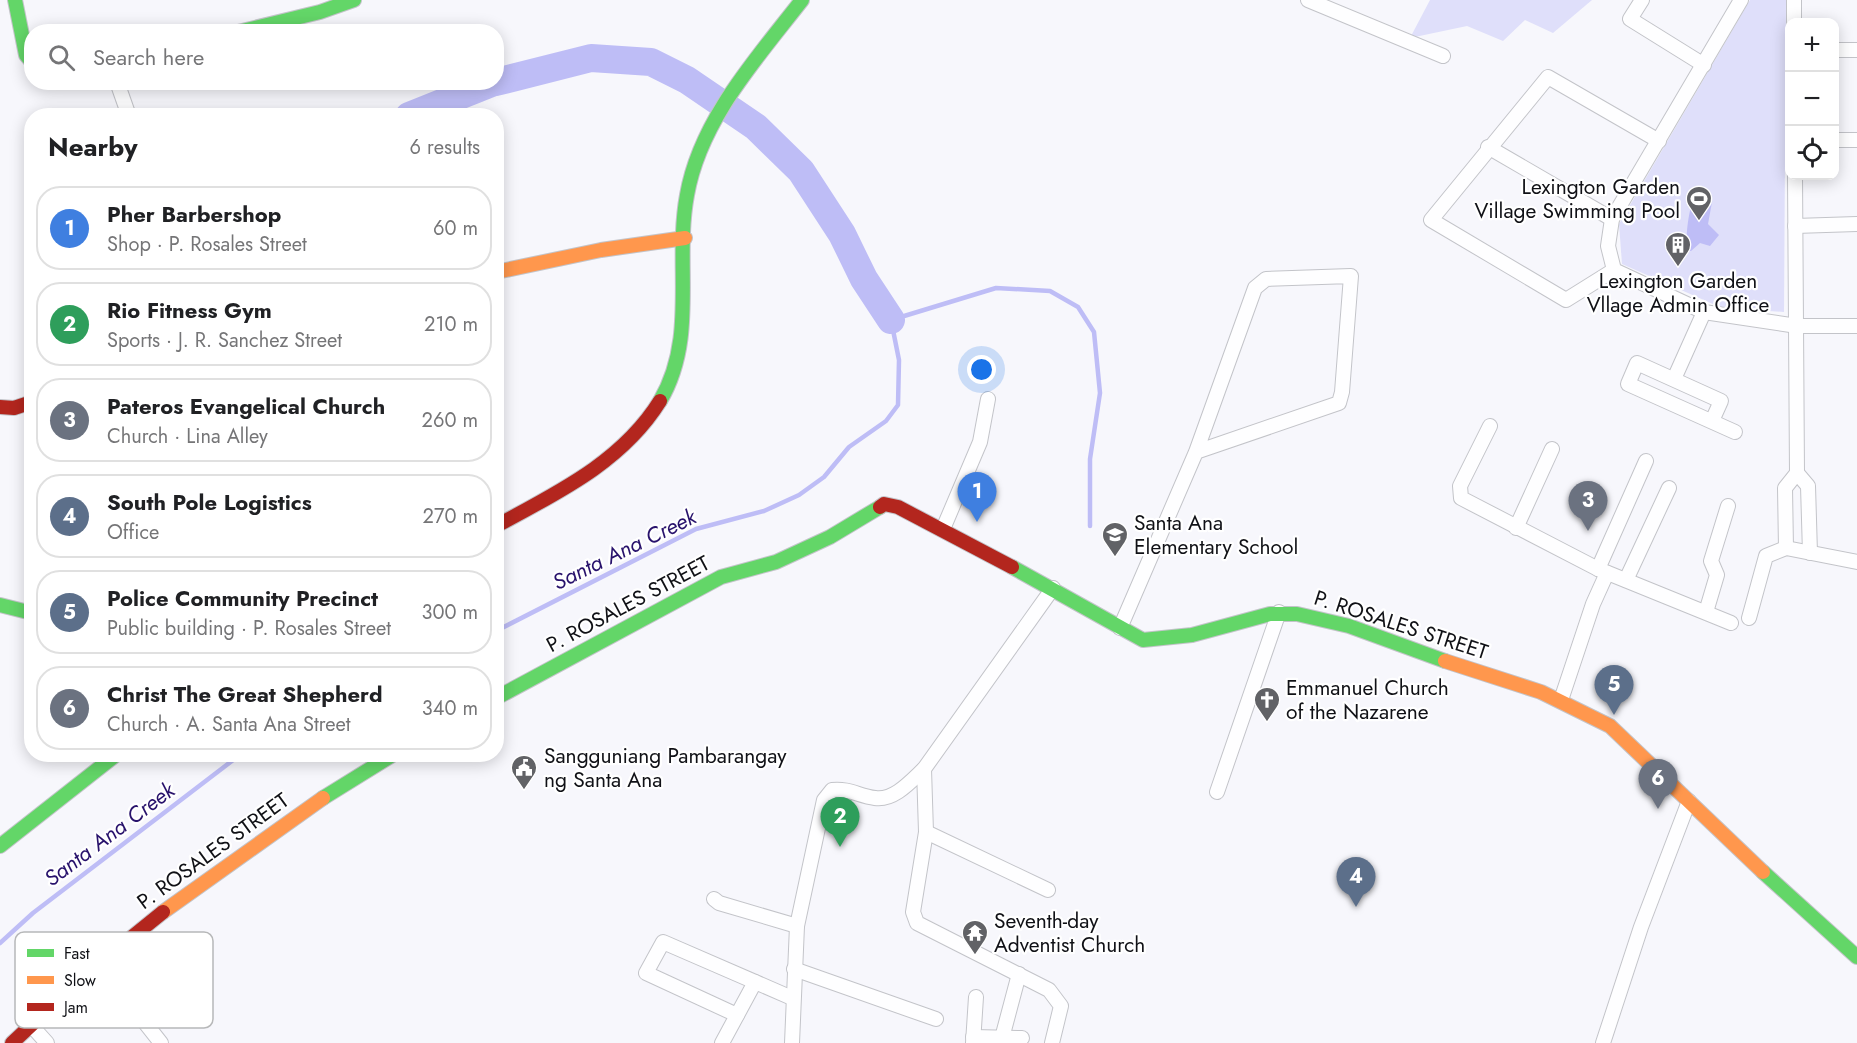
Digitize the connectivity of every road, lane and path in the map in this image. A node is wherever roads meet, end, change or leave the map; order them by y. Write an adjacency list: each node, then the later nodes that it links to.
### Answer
1 (15, 0): 10 (street)
2 (354, 0): 9 (street)
3 (802, 0): 25 (street)
4 (1308, 0): 13 (street)
5 (1642, 0): 14 (street)
6 (1741, 0): 14 (street)
7 (1794, 0): 8 (street)
8 (1794, 18)
9 (271, 24)
10 (24, 45)
11 (1839, 50): 12 (street)
12 (1857, 50)
13 (1443, 56)
14 (1704, 65): 19 (street)
15 (120, 90): 16 (street)
16 (126, 108)
17 (1839, 140): 18 (street)
18 (1857, 140)
19 (1659, 141): 20 (street); 22 (street)
20 (1488, 147): 22 (street); 27 (street)
21 (1795, 180): 24 (street)
22 (1612, 219): 27 (street)
23 (1857, 224): 24 (street)
24 (1795, 226): 30 (street)
25 (685, 238): 26 (street); 44 (street)
26 (504, 270)
27 (1614, 270): 28 (street)
28 (1704, 312): 30 (street); 31 (street)
29 (1857, 326): 30 (street)
30 (1797, 327): 41 (street)
31 (1674, 379): 35 (street); 35 (street)
32 (988, 399): 46 (street)
33 (24, 405): 34 (street)
34 (0, 407)
35 (1712, 421): 37 (street)
36 (1490, 426): 45 (street)
37 (1735, 432)
38 (1552, 449): 45 (street)
39 (1196, 452): 39 (street); 59 (street)
40 (1647, 461): 50 (street)
41 (1797, 473): 47 (street); 48 (street)
42 (1669, 488): 51 (street)
43 (1728, 506): 56 (street)
44 (504, 521)
45 (1516, 528): 50 (street)
46 (943, 529): 52 (street, P. ROSALES STREET); 60 (street, P. ROSALES STREET)
47 (1786, 548): 48 (street); 57 (street)
48 (1810, 553): 49 (street)
49 (1857, 562)
50 (1602, 571): 51 (street); 61 (street)
51 (1626, 580): 56 (street)
52 (1053, 588): 59 (street, P. ROSALES STREET); 64 (street)
53 (0, 605): 54 (street)
54 (24, 611)
55 (1279, 612): 59 (street, P. ROSALES STREET); 61 (street, P. ROSALES STREET); 65 (street)
56 (1706, 612): 58 (street)
57 (1749, 618)
58 (1731, 623)
59 (1120, 628)
60 (504, 694)
61 (1561, 700): 66 (street, P. ROSALES STREET)
62 (106, 762): 68 (street)
63 (381, 762): 72 (street, P. ROSALES STREET)
64 (924, 769): 67 (street); 71 (street)
65 (1217, 792)
66 (1689, 801): 73 (street, P. ROSALES STREET); 93 (street)
67 (926, 832): 69 (street); 75 (street)
68 (0, 846)
69 (1048, 890)
70 (714, 899): 71 (street)
71 (796, 926): 74 (street)
72 (138, 932)
73 (1857, 957)
74 (794, 969): 78 (street); 80 (street)
75 (1019, 974): 84 (street); 92 (street)
76 (755, 982): 78 (street); 79 (street); 79 (street)
77 (976, 997): 86 (street)
78 (792, 998): 91 (street)
79 (737, 1015): 90 (street)
80 (936, 1019)
81 (26, 1028): 87 (street, P. ROSALES STREET)
82 (34, 1028): 88 (street)
83 (148, 1028): 89 (street)
84 (1002, 1038): 85 (street); 86 (street)
85 (1022, 1038)
86 (973, 1040)
87 (12, 1043)
88 (47, 1043)
89 (160, 1043)
90 (722, 1043)
91 (792, 1043)
92 (1052, 1043)
93 (1603, 1043)

